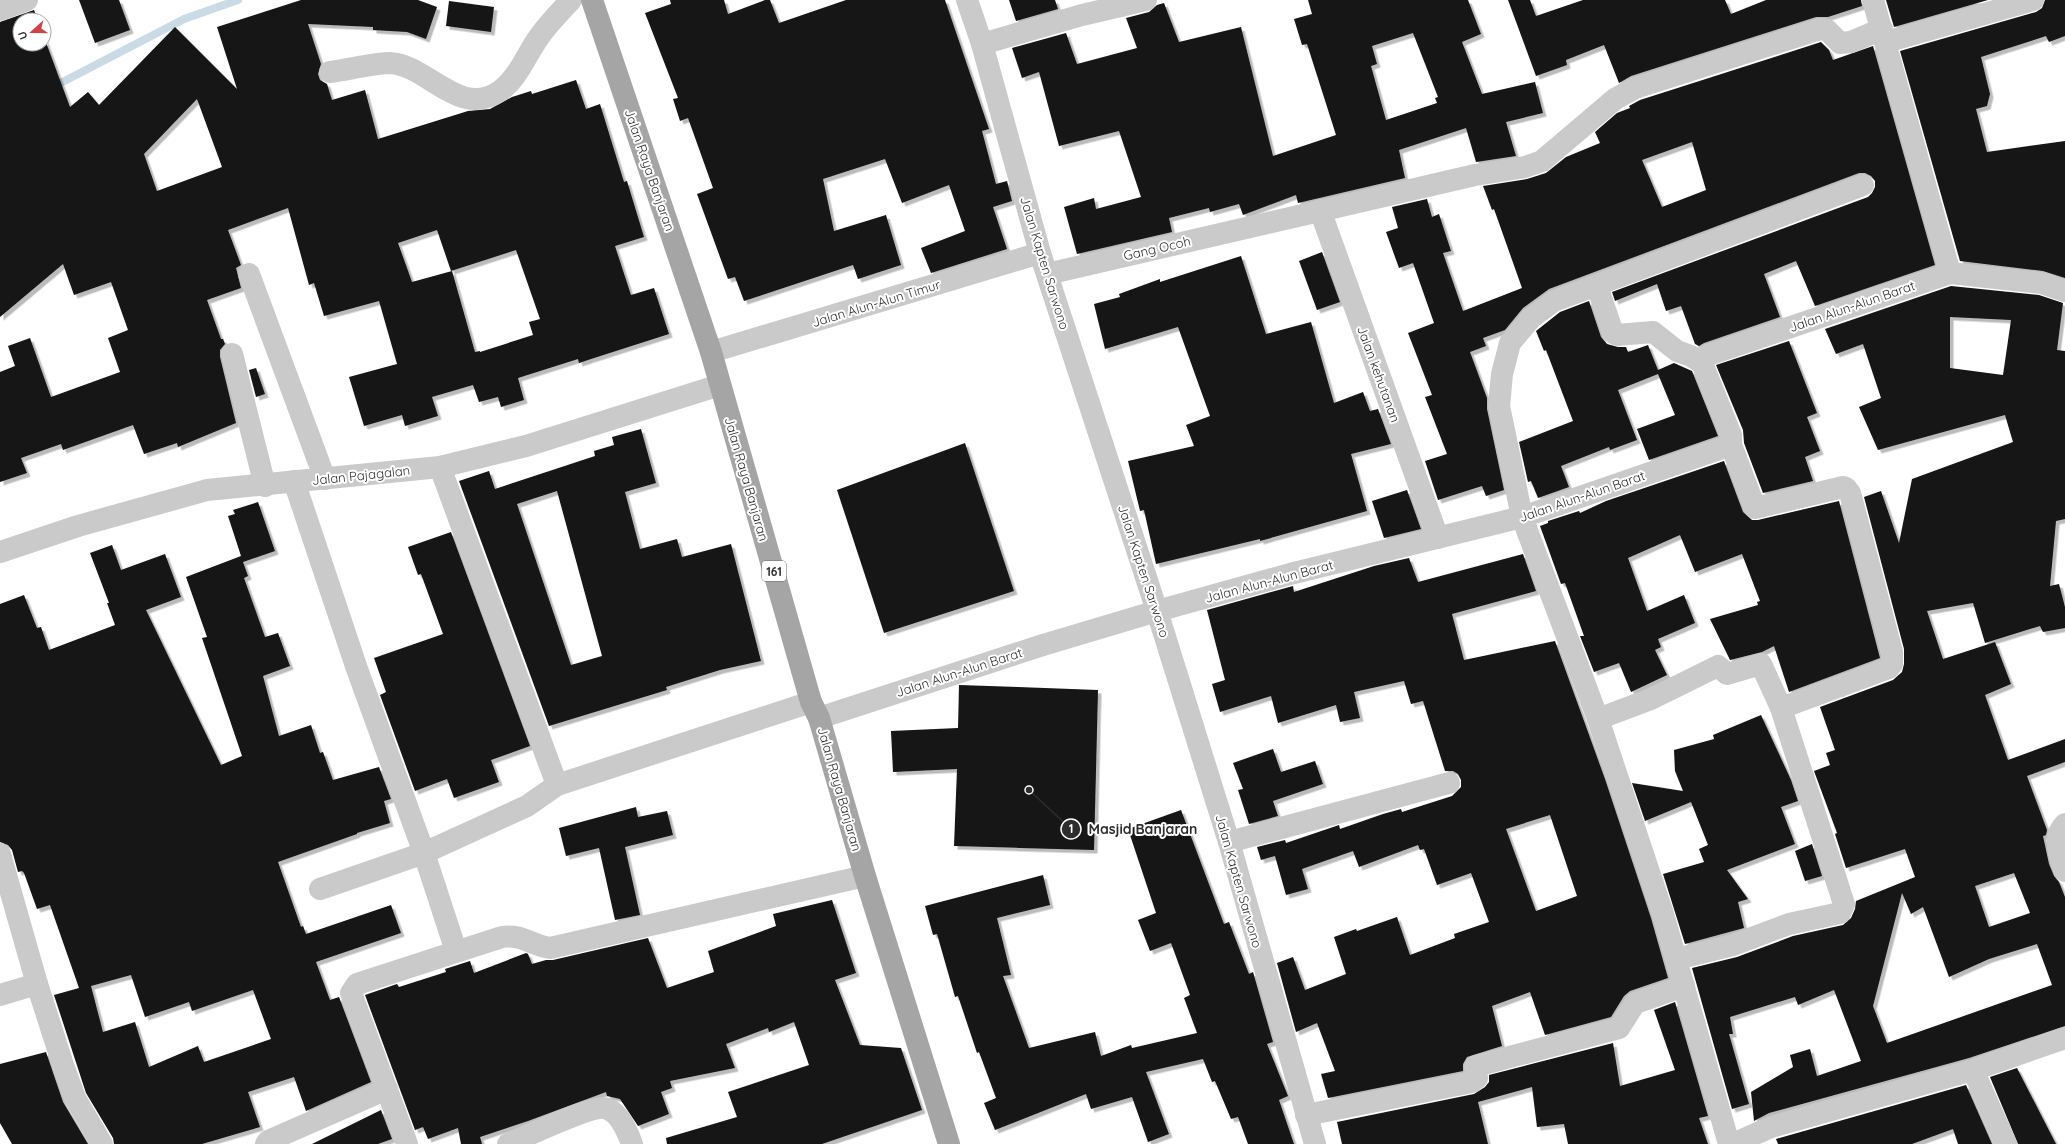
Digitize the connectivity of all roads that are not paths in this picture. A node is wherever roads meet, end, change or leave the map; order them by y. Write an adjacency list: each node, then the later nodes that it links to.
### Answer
1 (27, 0): 8 (street)
2 (571, 0): 11 (street)
3 (592, 0): 20 (main road, Jalan Raya Banjaran / 161)
4 (967, 0): 10 (street, Jalan Kapten Sarwono)
5 (1146, 0): 10 (street)
6 (1874, 0): 9 (street)
7 (2033, 0): 9 (street)
8 (0, 10)
9 (1884, 36): 13 (street, Gang Ocoh); 15 (street)
10 (982, 44): 14 (street, Jalan Kapten Sarwono)
11 (330, 72)
12 (1863, 185): 18 (street)
13 (1320, 210): 17 (street, Gang Ocoh); 30 (street, Jalan kehutanan)
14 (1040, 254): 17 (street, Jalan Kapten Sarwono); 20 (street, Jalan Alun-Alun Timur)
15 (1950, 273): 19 (street); 22 (street, Jalan Alun-Alun Barat)
16 (249, 274): 26 (street)
17 (1047, 274): 32 (street, Jalan Kapten Sarwono)
18 (1597, 286): 22 (street); 29 (street)
19 (2065, 291)
20 (711, 352): 23 (main road, Jalan Raya Banjaran / 161)
21 (232, 354): 28 (street)
22 (1702, 363): 24 (street)
23 (720, 385): 25 (street, Jalan Pajagalan); 34 (main road, Jalan Raya Banjaran / 161)
24 (1731, 445): 29 (street, Jalan Alun-Alun Barat); 33 (street)
25 (440, 467): 26 (street, Jalan Pajagalan); 37 (street)
26 (325, 479): 27 (street, Jalan Pajagalan)
27 (294, 481): 28 (street, Jalan Pajagalan); 40 (street)
28 (264, 486): 31 (street, Jalan Pajagalan)
29 (1522, 517): 30 (street, Jalan Alun-Alun Barat); 35 (street)
30 (1438, 538): 32 (street, Jalan Alun-Alun Barat)
31 (0, 552)
32 (1157, 611): 34 (street, Jalan Alun-Alun Barat); 39 (street, Jalan Kapten Sarwono)
33 (1781, 708): 35 (street); 46 (street)
34 (815, 710): 37 (street, Jalan Alun-Alun Barat); 43 (main road, Jalan Raya Banjaran / 161)
35 (1598, 719): 46 (street)
36 (1449, 782): 39 (street)
37 (557, 785): 40 (street, Jalan Alun-Alun Barat)
38 (2065, 824): 42 (street)
39 (1229, 842): 53 (street, Jalan Kapten Sarwono)
40 (424, 853): 44 (street, Jalan Alun-Alun Barat); 45 (street)
41 (0, 854): 47 (street)
42 (2065, 871)
43 (865, 876): 45 (street); 59 (main road, Jalan Raya Banjaran / 161)
44 (320, 889)
45 (456, 951): 52 (street)
46 (1676, 959): 48 (street)
47 (37, 984): 49 (street); 54 (street)
48 (1684, 986): 53 (street); 61 (street)
49 (0, 995)
50 (2065, 1038): 51 (street)
51 (1973, 1070): 62 (street); 63 (street)
52 (387, 1089): 55 (street); 56 (street)
53 (1306, 1115): 60 (street, Jalan Kapten Sarwono)
54 (102, 1144)
55 (266, 1144)
56 (407, 1144)
57 (508, 1144): 58 (street)
58 (632, 1144)
59 (948, 1144)
60 (1315, 1144)
61 (1729, 1144)
62 (1732, 1144)
63 (2006, 1144)

